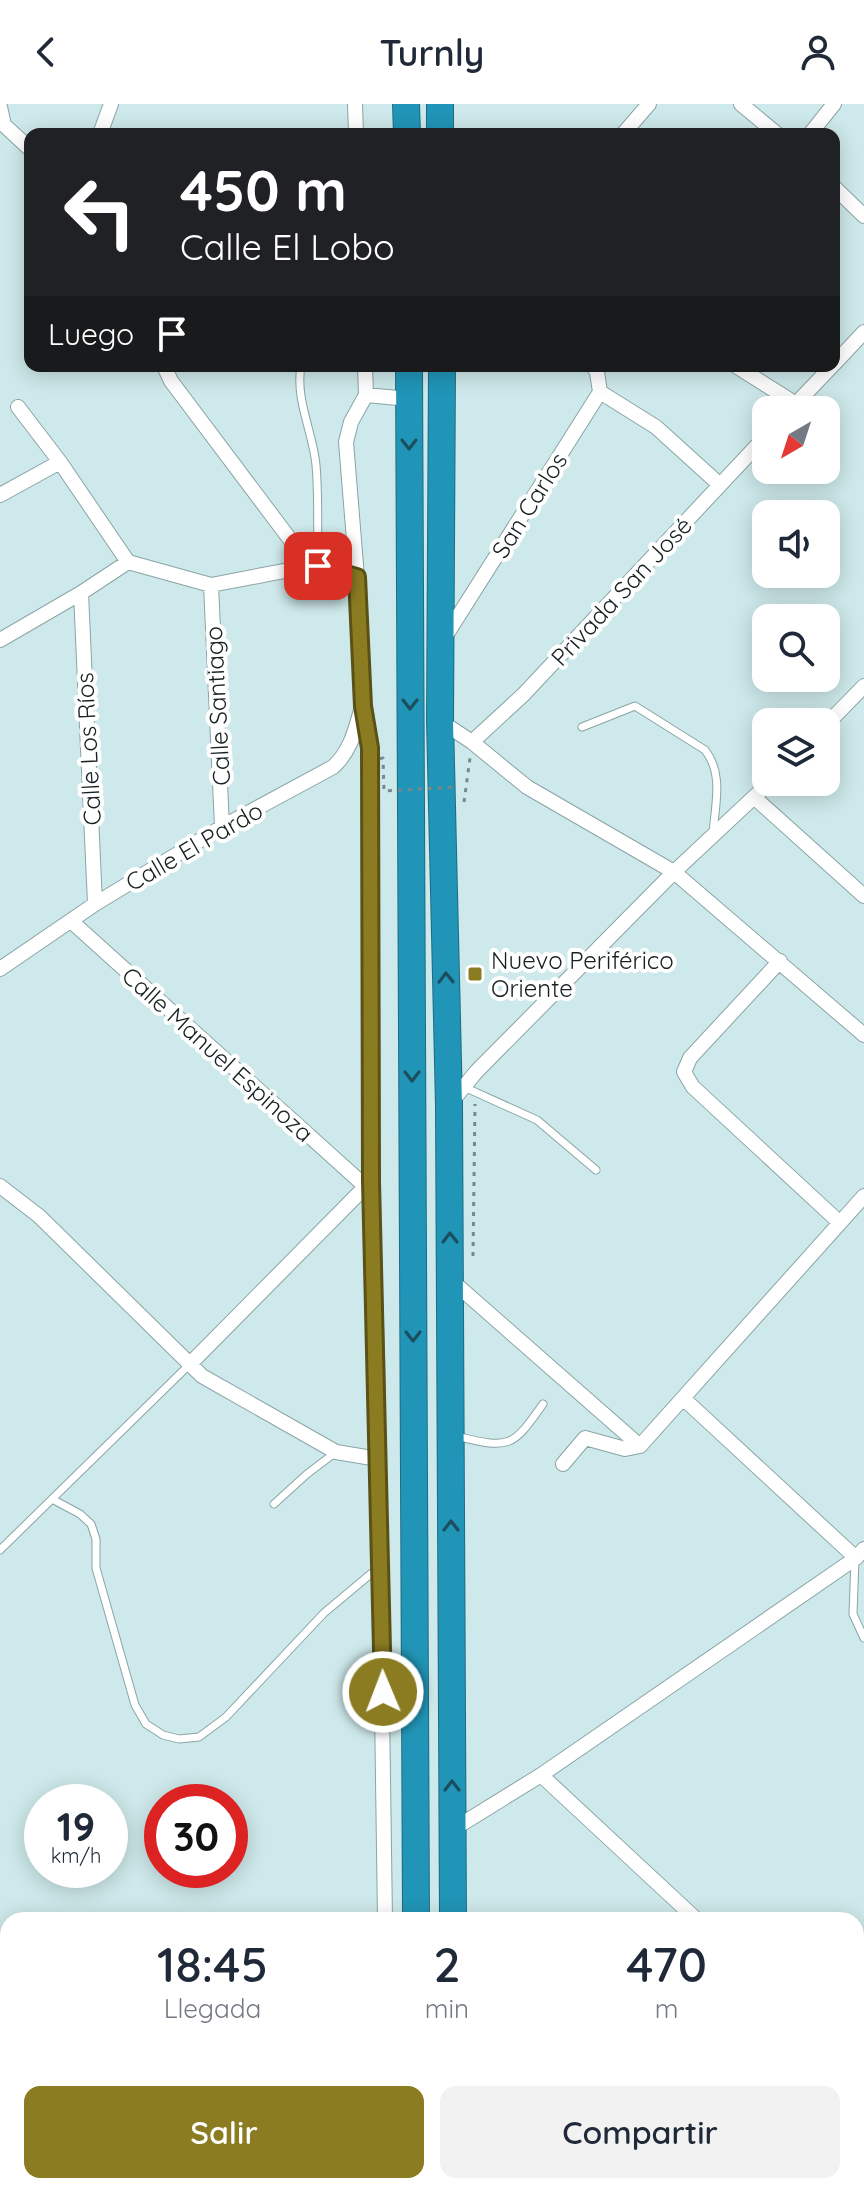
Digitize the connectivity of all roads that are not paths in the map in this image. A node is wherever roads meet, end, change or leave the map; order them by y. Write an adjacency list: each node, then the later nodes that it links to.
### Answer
1 (111, 104): 10 (street)
2 (355, 104): 11 (street)
3 (406, 104): 12 (highway)
4 (440, 104): 13 (highway)
5 (649, 104): 14 (street)
6 (741, 104): 15 (street)
7 (834, 104): 16 (street)
8 (0, 107): 9 (street)
9 (2, 126): 17 (street)
10 (102, 128)
11 (356, 128)
12 (407, 128)
13 (440, 128)
14 (628, 128)
15 (770, 128)
16 (815, 128)
17 (24, 144)
18 (840, 193): 19 (street)
19 (864, 216)
20 (864, 332): 21 (street)
21 (840, 358)
22 (167, 372): 41 (street)
23 (300, 372): 41 (lane)
24 (365, 372): 31 (street)
25 (409, 372): 34 (highway)
26 (442, 372): 46 (highway)
27 (597, 372): 30 (street)
28 (744, 372): 32 (street)
29 (826, 372): 33 (street)
30 (600, 392): 38 (street); 46 (street, San Carlos)
31 (366, 395): 34 (street); 42 (street)
32 (778, 396)
33 (803, 396)
34 (409, 399): 87 (highway, one-way to 87)
35 (18, 407): 37 (street)
36 (752, 451): 38 (street, Privada San José)
37 (60, 462): 39 (street); 40 (street)
38 (720, 485): 52 (street, Privada San José)
39 (0, 495)
40 (128, 562): 43 (street); 44 (street)
41 (314, 566): 42 (street); 43 (street)
42 (357, 577): 48 (street)
43 (211, 585): 54 (street, Calle Santiago)
44 (81, 593): 45 (street); 58 (street, Calle Los Ríos)
45 (0, 640)
46 (442, 641): 50 (highway)
47 (864, 686): 49 (street)
48 (363, 706): 54 (street, Calle El Pardo); 65 (street)
49 (840, 711)
50 (440, 721): 52 (street); 63 (highway, one-way to 50)
51 (582, 727): 55 (lane)
52 (472, 742): 56 (street)
53 (755, 798): 55 (street); 57 (street)
54 (222, 827): 58 (street, Calle El Pardo)
55 (713, 836): 56 (street)
56 (674, 872): 60 (street); 63 (street)
57 (864, 896)
58 (95, 904): 59 (street, Calle El Pardo)
59 (71, 921): 61 (street, Calle El Pardo); 65 (street, Calle Manuel Espinoza)
60 (780, 961): 62 (street); 68 (street)
61 (0, 969)
62 (864, 1035)
63 (457, 1096): 64 (lane); 69 (highway, one-way to 63)
64 (596, 1170)
65 (368, 1184): 70 (street); 76 (street)
66 (0, 1186): 70 (street)
67 (864, 1196): 68 (street)
68 (839, 1222): 71 (street)
69 (450, 1280): 73 (highway); 74 (street)
70 (189, 1365): 75 (street); 78 (lane)
71 (684, 1399): 74 (street); 81 (street)
72 (543, 1404): 73 (lane)
73 (450, 1435): 85 (highway, one-way to 73)
74 (640, 1446): 77 (street)
75 (336, 1452): 76 (street); 79 (lane)
76 (378, 1459): 82 (street)
77 (563, 1464)
78 (52, 1499): 80 (lane); 82 (lane)
79 (274, 1504)
80 (0, 1550)
81 (860, 1553): 83 (lane); 84 (street)
82 (381, 1565): 86 (street)
83 (864, 1638)
84 (541, 1775): 85 (street); 91 (street)
85 (452, 1830): 90 (highway)
86 (386, 1850): 87 (street); 88 (street)
87 (416, 1854): 89 (highway)
88 (385, 1912)
89 (416, 1912)
90 (453, 1912)
91 (688, 1912)

